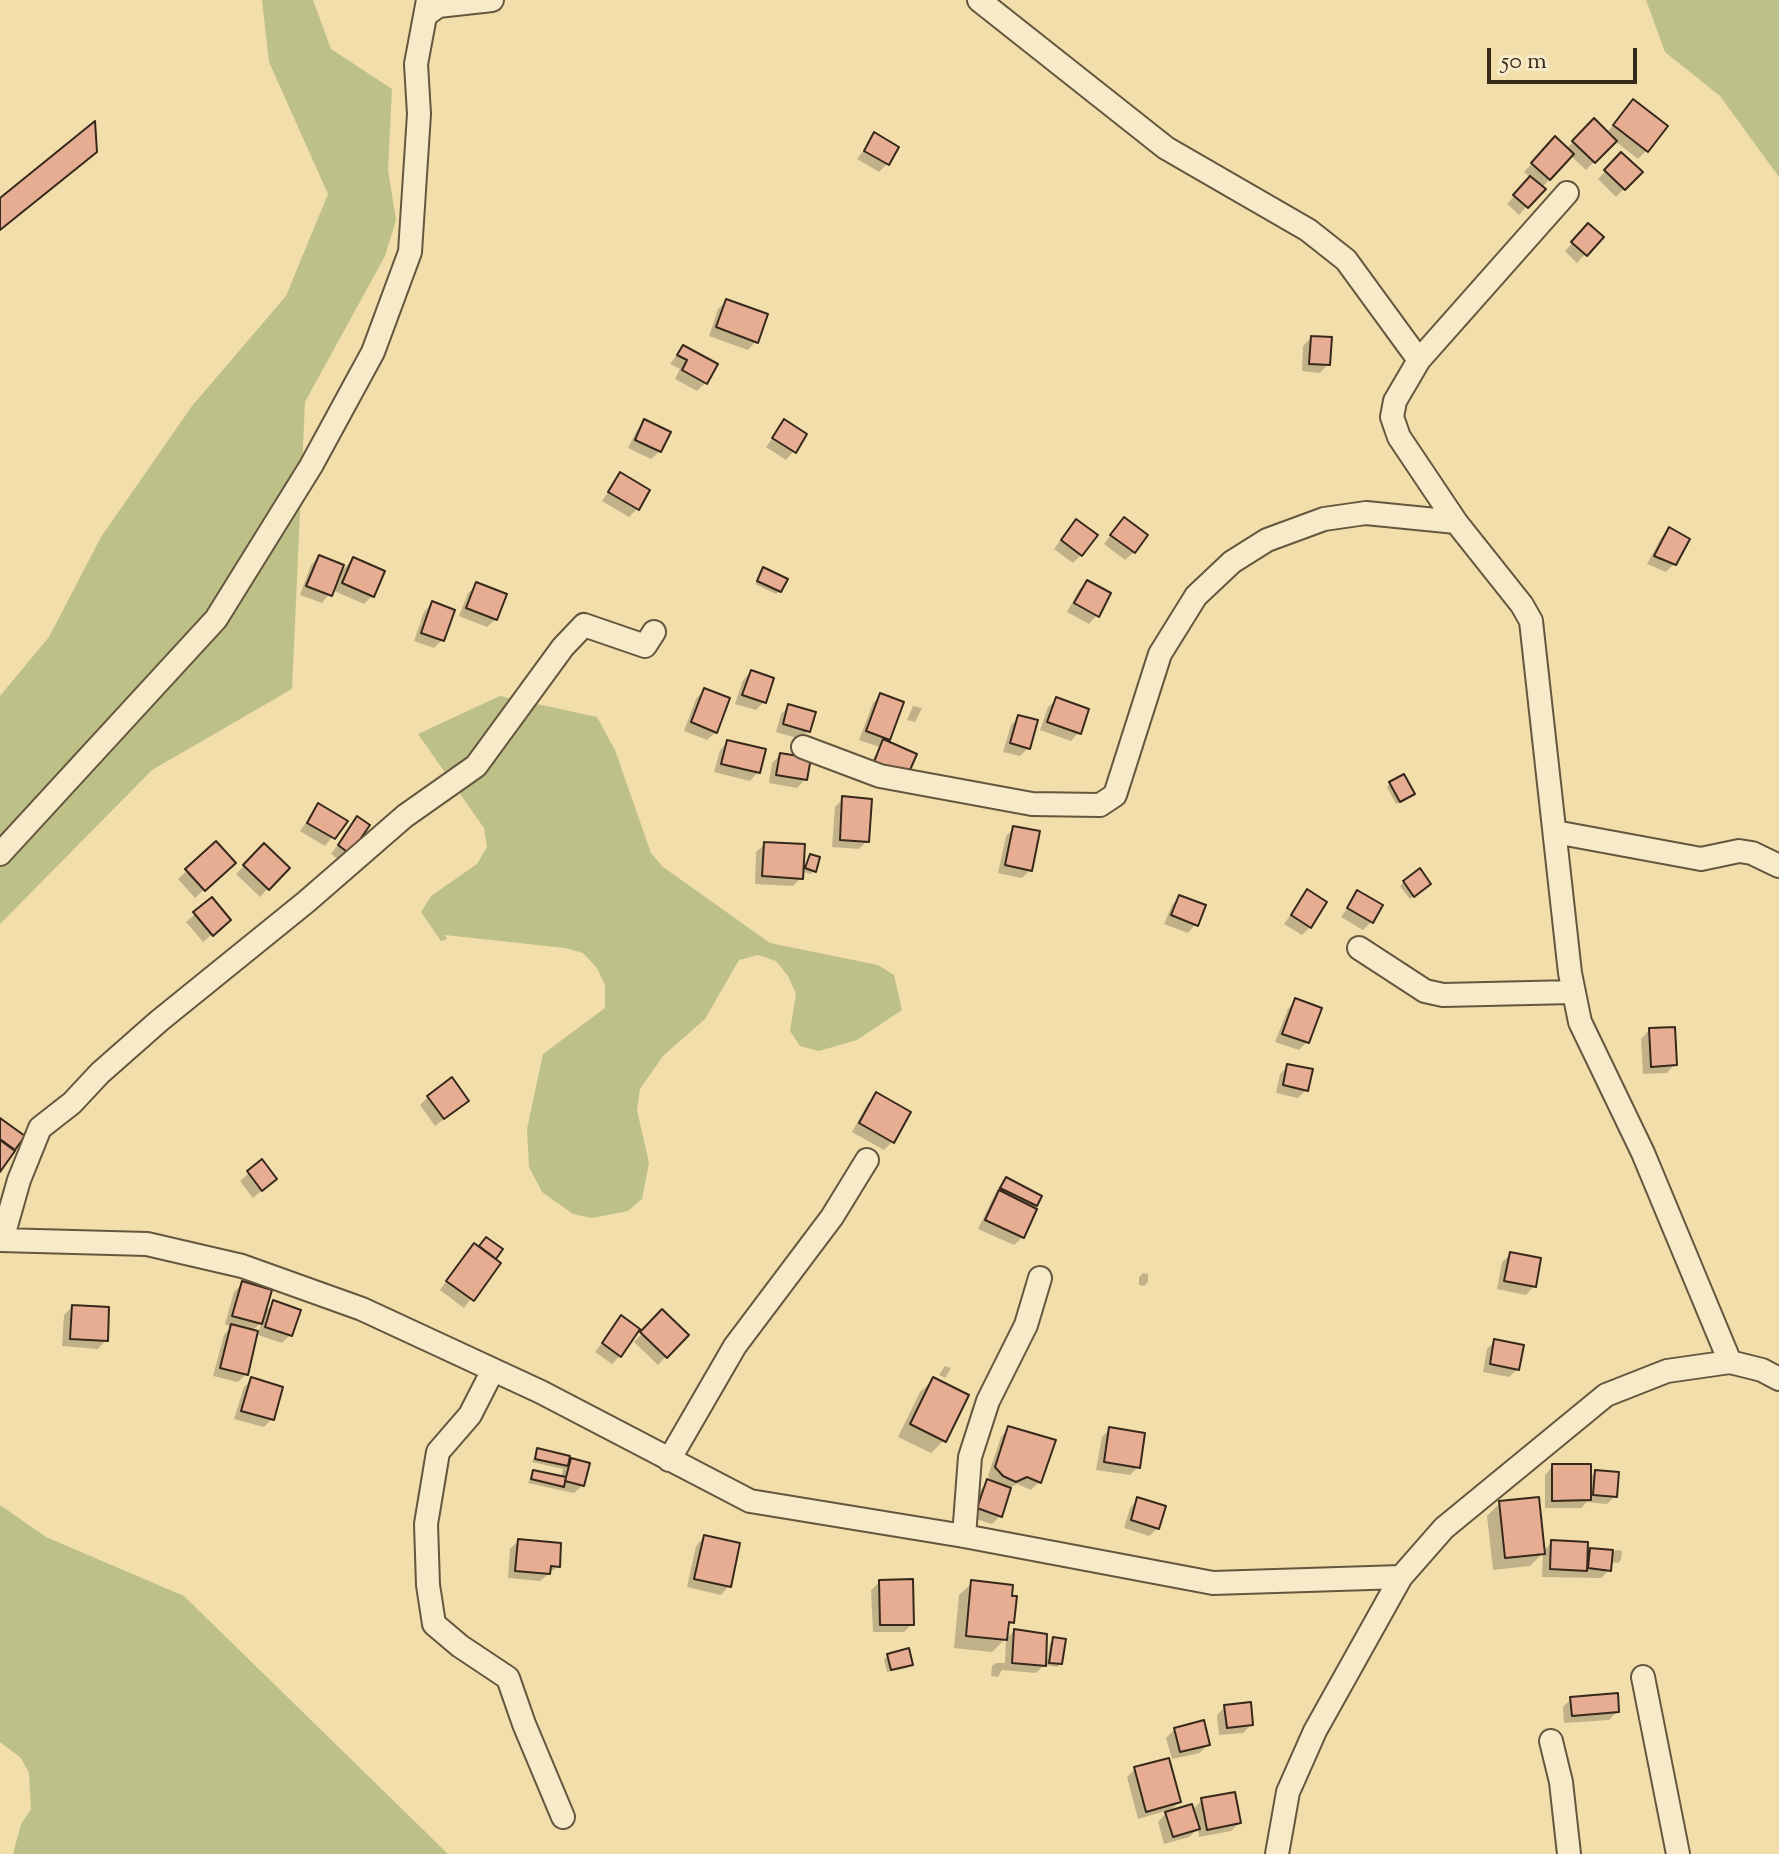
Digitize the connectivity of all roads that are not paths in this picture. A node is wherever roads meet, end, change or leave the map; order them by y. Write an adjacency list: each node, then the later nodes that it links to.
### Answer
1 (492, 0): 3 (street)
2 (979, 0): 5 (street)
3 (427, 7): 10 (street)
4 (1567, 193): 5 (street)
5 (1419, 360): 6 (street)
6 (1456, 522): 8 (street); 9 (street)
7 (654, 632): 15 (street)
8 (803, 747)
9 (1555, 832): 11 (street); 13 (street)
10 (0, 854)
11 (1779, 866)
12 (1359, 948): 13 (street)
13 (1573, 992): 17 (street)
14 (867, 1160): 20 (street)
15 (1, 1240): 18 (street)
16 (1040, 1278): 21 (street)
17 (1730, 1362): 19 (street); 22 (street)
18 (493, 1370): 20 (street); 25 (street)
19 (1779, 1379)
20 (669, 1460): 21 (street)
21 (964, 1536): 22 (street)
22 (1401, 1577): 26 (street)
23 (1643, 1677): 28 (street)
24 (1551, 1741): 27 (street)
25 (563, 1817)
26 (1277, 1854)
27 (1569, 1854)
28 (1678, 1854)

